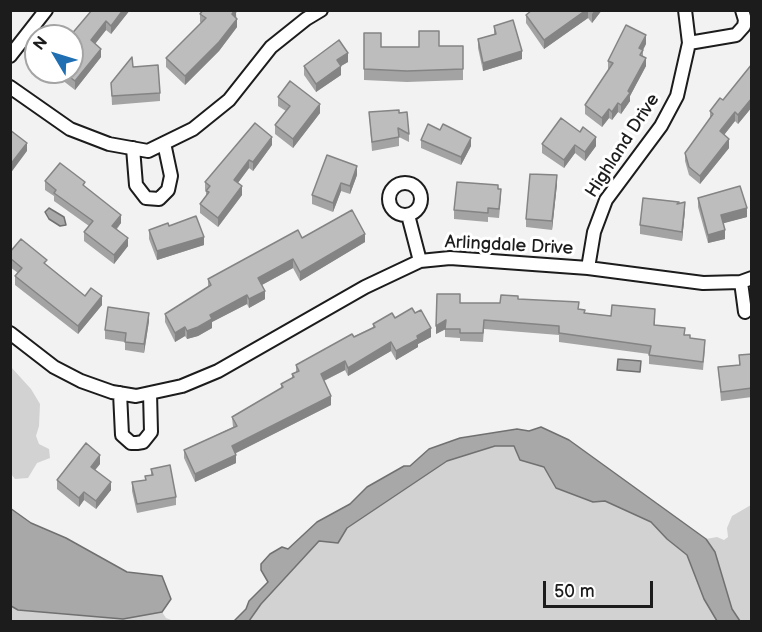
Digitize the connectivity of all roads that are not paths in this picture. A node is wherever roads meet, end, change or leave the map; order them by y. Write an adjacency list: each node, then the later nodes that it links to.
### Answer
1 (46, 10): 6 (street)
2 (321, 10): 8 (street)
3 (685, 10): 5 (street, Highland Drive)
4 (742, 10): 5 (street)
5 (689, 43): 12 (street, Highland Drive)
6 (10, 56)
7 (10, 87): 9 (street)
8 (164, 143): 9 (street); 9 (street)
9 (133, 148)
10 (408, 215): 11 (street)
11 (420, 261): 12 (street, Arlingdale Drive); 17 (street, Arlingdale Drive)
12 (588, 268): 13 (street, Arlingdale Drive)
13 (746, 280): 14 (street)
14 (746, 312)
15 (10, 333): 16 (street, Arlingdale Drive)
16 (120, 393): 17 (street, Arlingdale Drive); 17 (street)
17 (150, 393)

